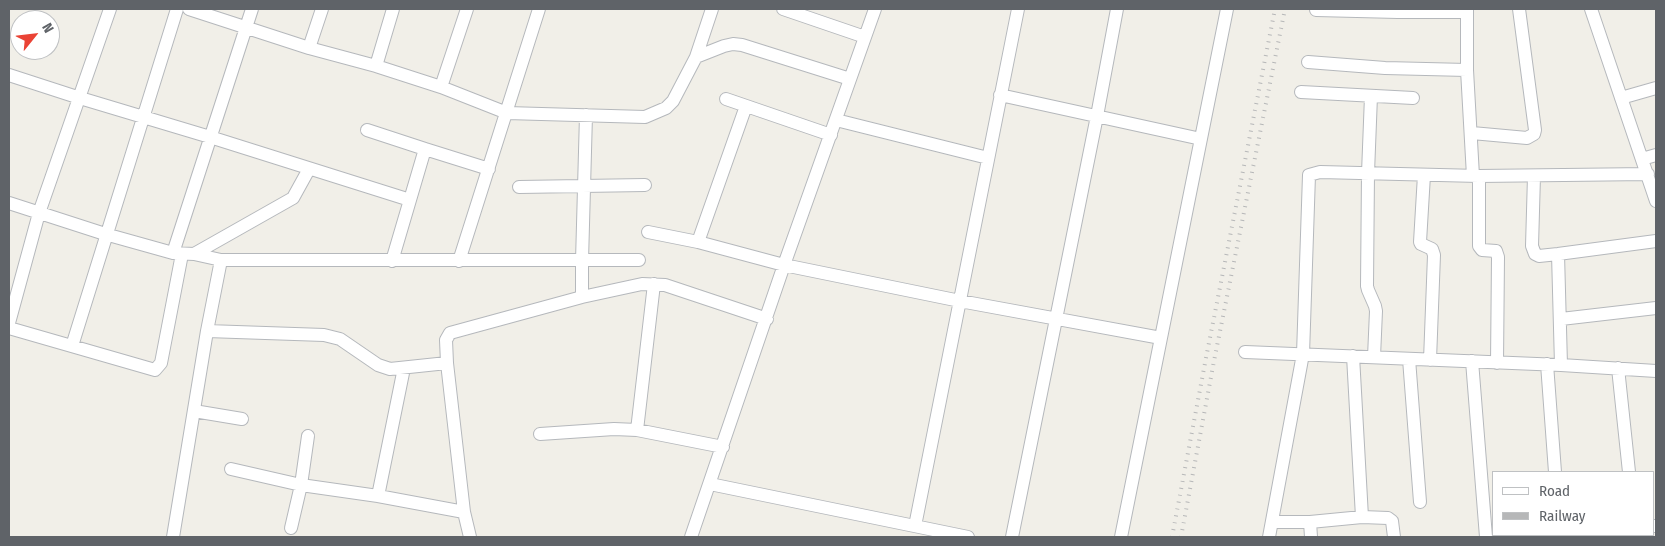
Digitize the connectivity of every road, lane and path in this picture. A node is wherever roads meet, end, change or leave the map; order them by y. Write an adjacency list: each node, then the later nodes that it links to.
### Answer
1 (110, 9): 33 (street)
2 (177, 9): 41 (street)
3 (189, 9): 19 (street)
4 (252, 9): 19 (street)
5 (322, 9): 21 (street)
6 (393, 9): 24 (street)
7 (466, 9): 28 (street)
8 (539, 9): 38 (street)
9 (712, 9): 22 (street)
10 (784, 9): 20 (street)
11 (875, 9): 20 (street)
12 (1018, 9): 31 (street)
13 (1117, 9): 40 (street)
14 (1226, 9): 47 (street)
15 (1519, 9): 44 (street)
16 (1591, 9): 35 (street)
17 (1316, 10): 18 (street)
18 (1467, 10): 25 (street)
19 (246, 27): 21 (street); 46 (street)
20 (865, 37): 27 (street)
21 (309, 48): 24 (street)
22 (696, 57): 27 (street); 39 (street)
23 (1308, 62): 25 (street)
24 (376, 66): 28 (street)
25 (1467, 70): 44 (street)
26 (9, 75): 33 (street)
27 (850, 79): 42 (street)
28 (441, 87): 38 (street)
29 (1656, 88): 35 (street)
30 (1301, 92): 32 (street)
31 (1000, 95): 40 (street); 50 (street)
32 (1372, 96): 34 (street); 54 (street)
33 (80, 98): 41 (street); 65 (street)
34 (1413, 98)
35 (1621, 98): 51 (street)
36 (726, 99): 37 (street)
37 (746, 106): 45 (street); 69 (street)
38 (507, 113): 39 (street); 53 (street)
39 (586, 115): 59 (street)
40 (1097, 116): 47 (street); 83 (street)
41 (144, 117): 46 (street); 67 (street)
42 (836, 120): 45 (street); 50 (street)
43 (367, 130): 48 (street)
44 (1472, 133): 57 (street)
45 (831, 135): 77 (street)
46 (210, 137): 52 (street); 70 (street)
47 (1201, 139): 88 (street)
48 (425, 149): 53 (street); 62 (street)
49 (1656, 155): 51 (street)
50 (988, 158): 80 (street)
51 (1642, 159): 55 (street)
52 (309, 169): 62 (street); 70 (street)
53 (489, 169): 75 (street)
54 (1368, 173): 56 (street); 91 (street); 93 (street)
55 (1648, 174): 58 (street); 63 (street)
56 (1424, 175): 57 (street); 95 (street)
57 (1476, 176): 58 (street); 97 (street)
58 (1534, 176): 71 (street)
59 (584, 185): 60 (street); 61 (street); 76 (street)
60 (645, 185)
61 (519, 186)
62 (410, 200): 74 (street)
63 (1656, 201)
64 (9, 203): 65 (street)
65 (39, 213): 67 (street); 85 (street)
66 (648, 232): 69 (street)
67 (105, 234): 70 (street); 89 (street)
68 (1656, 240): 71 (street)
69 (698, 242): 77 (street)
70 (183, 254): 72 (street); 89 (street)
71 (1558, 254): 84 (street)
72 (220, 260): 74 (street); 87 (street)
73 (639, 260): 76 (street)
74 (392, 261): 75 (street)
75 (459, 261): 76 (street)
76 (582, 261): 79 (street)
77 (784, 265): 80 (street); 82 (street)
78 (654, 284): 79 (street); 82 (street); 106 (street)
79 (582, 297): 98 (street)
80 (960, 301): 83 (street); 121 (street)
81 (1656, 308): 84 (street)
82 (767, 319): 109 (street)
83 (1056, 319): 88 (street); 128 (street)
84 (1561, 319): 100 (street)
85 (9, 323)
86 (9, 328): 89 (street)
87 (207, 331): 101 (street); 104 (street)
88 (1162, 338): 129 (street)
89 (72, 346)
90 (1244, 352): 91 (street)
91 (1303, 354): 92 (street); 119 (street)
92 (1353, 356): 93 (street); 118 (street)
93 (1374, 357): 94 (street)
94 (1409, 359): 95 (street); 116 (street)
95 (1430, 360): 96 (street)
96 (1472, 361): 97 (street); 133 (street)
97 (1497, 362): 99 (street)
98 (447, 363): 101 (street); 117 (street)
99 (1547, 364): 100 (street); 111 (street)
100 (1561, 365): 102 (street)
101 (404, 368): 115 (street)
102 (1618, 368): 103 (street); 112 (street)
103 (1656, 371)
104 (194, 410): 105 (street); 124 (street)
105 (242, 419)
106 (637, 430): 107 (street); 109 (street)
107 (540, 434)
108 (308, 436): 113 (street)
109 (723, 447): 114 (street)
110 (231, 469): 113 (street)
111 (1555, 471)
112 (1628, 471)
113 (301, 484): 115 (street); 122 (street)
114 (710, 484): 121 (street); 126 (street)
115 (378, 496): 117 (street)
116 (1420, 502)
117 (464, 512): 125 (street)
118 (1362, 517): 120 (street); 132 (street)
119 (1272, 522): 120 (street); 130 (street)
120 (1310, 522): 131 (street)
121 (915, 526): 127 (street)
122 (291, 528)
123 (1545, 536): 134 (street)
124 (173, 537)
125 (470, 537)
126 (692, 537)
127 (968, 537)
128 (1012, 537)
129 (1121, 537)
130 (1269, 537)
131 (1311, 537)
132 (1394, 537)
133 (1486, 537)
134 (1530, 537)

